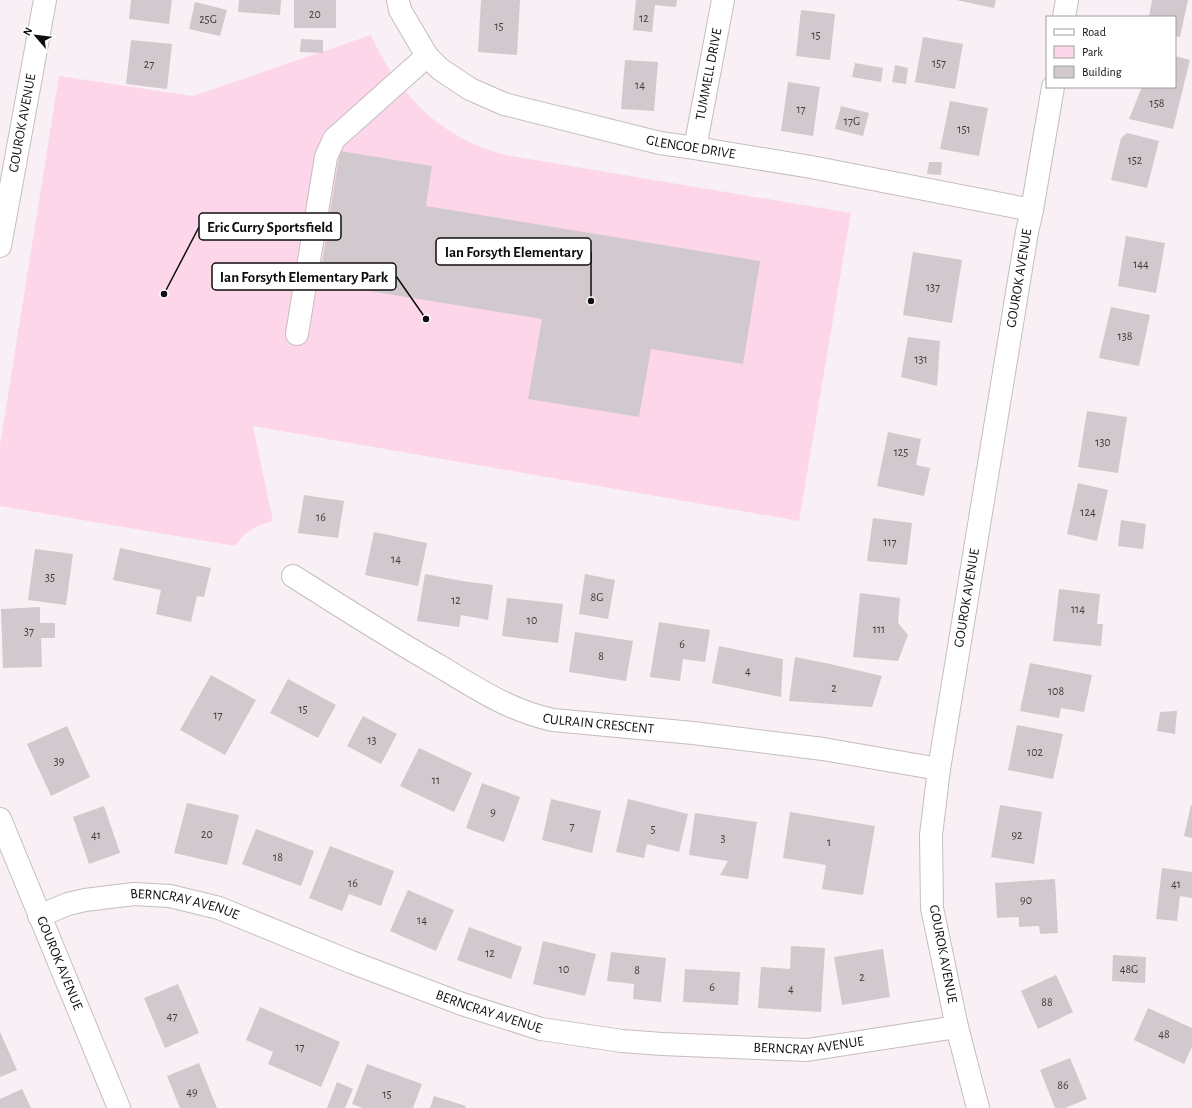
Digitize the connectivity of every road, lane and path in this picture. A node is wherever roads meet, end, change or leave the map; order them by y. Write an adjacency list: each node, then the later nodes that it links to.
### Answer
1 (45, 0): 10 (street, GOUROK AVENUE)
2 (398, 0): 6 (street, GLENCOE DRIVE)
3 (723, 0): 8 (street, TUMMELL DRIVE)
4 (1067, 0): 5 (street)
5 (1064, 16)
6 (427, 56): 8 (street, GLENCOE DRIVE); 11 (street)
7 (1053, 88): 9 (street, GOUROK AVENUE)
8 (696, 148): 9 (street, GLENCOE DRIVE)
9 (1032, 210): 13 (street, GOUROK AVENUE)
10 (0, 246)
11 (297, 334)
12 (293, 576): 13 (street, CULRAIN CRESCENT)
13 (939, 769): 16 (street, GOUROK AVENUE)
14 (0, 819): 15 (street, GOUROK AVENUE)
15 (39, 916): 16 (street, BERNCRAY AVENUE); 17 (street, GOUROK AVENUE)
16 (957, 1027): 18 (street, GOUROK AVENUE)
17 (119, 1108)
18 (978, 1108)

